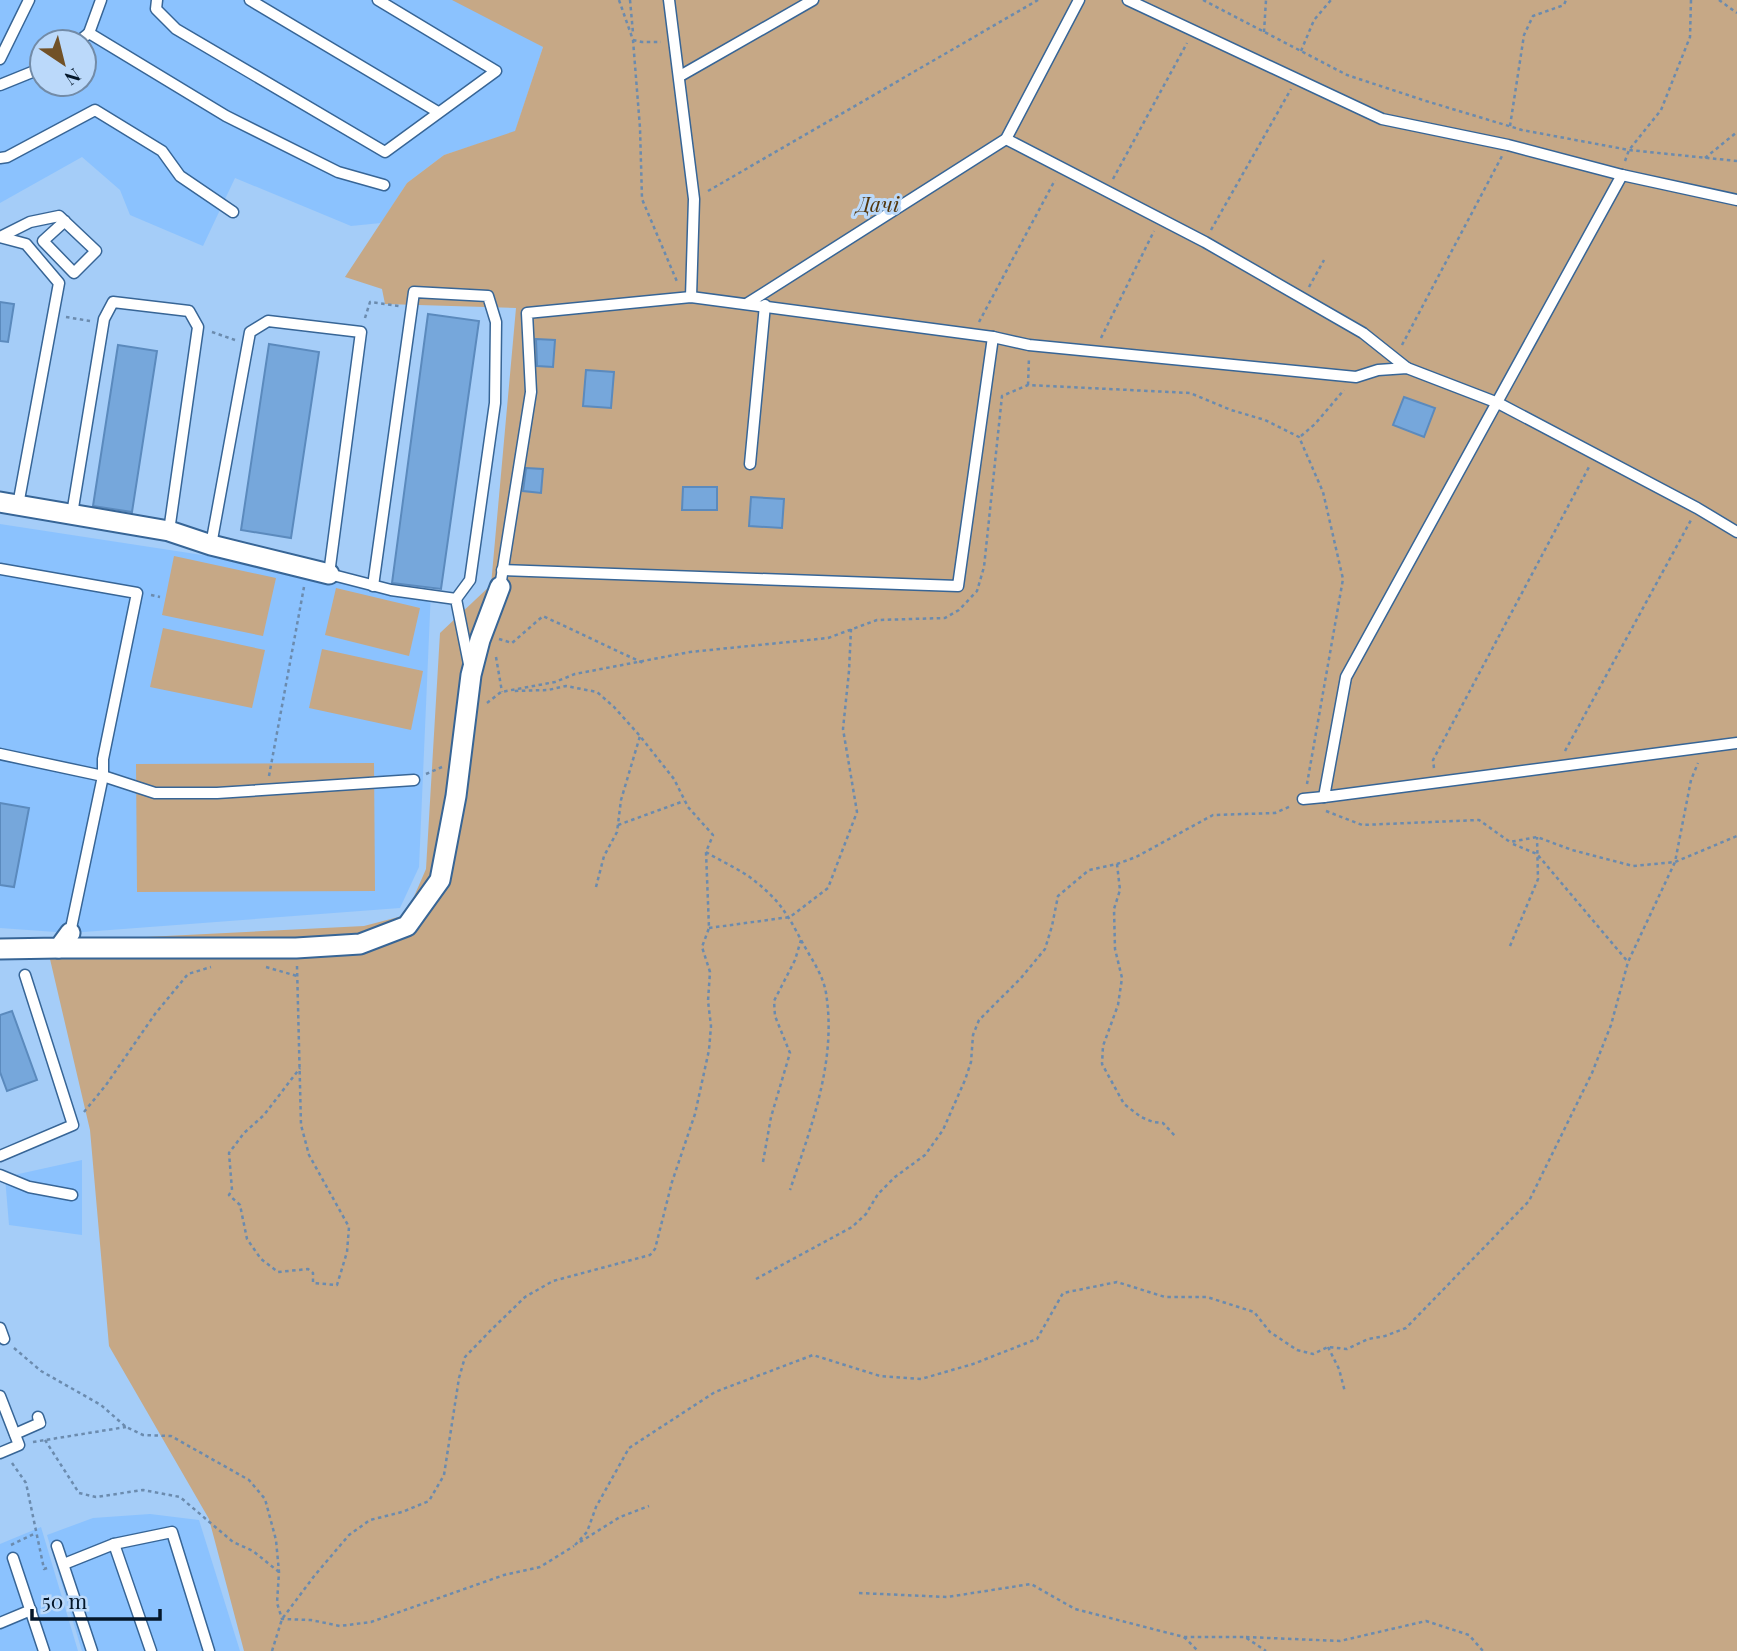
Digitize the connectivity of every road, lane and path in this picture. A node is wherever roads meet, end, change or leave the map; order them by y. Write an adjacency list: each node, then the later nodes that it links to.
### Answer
1 (29, 0): 27 (lane)
2 (101, 0): 20 (lane)
3 (157, 0): 32 (lane)
4 (250, 0): 32 (lane)
5 (378, 0): 32 (lane)
6 (619, 0): 24 (path)
7 (631, 0): 24 (path)
8 (669, 0): 25 (lane)
9 (813, 0): 29 (lane)
10 (1038, 0): 45 (path)
11 (1079, 0): 35 (lane)
12 (1128, 0): 21 (lane)
13 (1203, 0): 22 (path)
14 (1266, 0): 22 (path)
15 (1331, 0): 26 (path)
16 (1566, 0): 33 (path)
17 (1691, 0): 37 (path)
18 (1719, 0): 19 (path)
19 (1737, 13)
20 (91, 28)
21 (1194, 30): 30 (lane); 44 (path)
22 (1265, 32): 26 (path)
23 (98, 38): 43 (lane)
24 (633, 40): 25 (path); 53 (path)
25 (674, 40): 29 (lane)
26 (1301, 51): 33 (path)
27 (0, 59)
28 (28, 74): 31 (lane)
29 (680, 76): 45 (lane)
30 (1297, 79): 36 (lane); 51 (path)
31 (0, 85)
32 (438, 112)
33 (1510, 126): 37 (path)
34 (1737, 132): 39 (path)
35 (1006, 139): 41 (lane); 55 (lane)
36 (1508, 145): 42 (lane); 67 (path)
37 (1629, 150): 39 (path)
38 (0, 158): 47 (lane)
39 (1705, 158): 40 (path)
40 (1737, 161)
41 (1062, 168): 44 (lane); 62 (path)
42 (1622, 175): 46 (lane); 71 (lane)
43 (384, 186)
44 (1107, 191): 48 (lane)
45 (694, 199): 53 (lane)
46 (1737, 200)
47 (233, 212)
48 (1160, 219): 51 (lane); 66 (path)
49 (65, 221): 49 (lane); 50 (lane)
50 (0, 237): 58 (lane)
51 (1205, 242): 54 (lane)
52 (1324, 260): 54 (path)
53 (691, 297): 55 (lane); 83 (lane)
54 (1303, 299): 67 (lane)
55 (748, 303): 56 (lane)
56 (765, 305): 62 (lane); 74 (lane)
57 (412, 308): 61 (path); 85 (lane); 86 (lane)
58 (53, 315): 59 (path); 75 (lane)
59 (104, 324): 60 (lane); 77 (lane)
60 (198, 327): 64 (path); 78 (lane)
61 (362, 332): 64 (lane); 82 (lane)
62 (972, 334): 63 (lane)
63 (993, 337): 65 (lane); 83 (lane)
64 (248, 344): 80 (lane)
65 (1029, 345): 66 (lane); 70 (path)
66 (1095, 351): 69 (lane)
67 (1395, 357): 68 (lane)
68 (1407, 368): 69 (lane); 71 (lane)
69 (1356, 377): 72 (path)
70 (1028, 385): 72 (path); 87 (path)
71 (1498, 403): 73 (lane); 103 (lane)
72 (1299, 437): 104 (path)
73 (1595, 455): 76 (lane); 101 (path)
74 (750, 464)
75 (9, 504): 77 (street)
76 (1697, 508): 79 (lane); 98 (path)
77 (72, 514): 78 (street)
78 (169, 531): 80 (street)
79 (1737, 532)
80 (211, 545): 82 (street)
81 (0, 569): 99 (lane)
82 (329, 574): 85 (lane)
83 (501, 579): 88 (street)
84 (305, 580): 102 (path)
85 (373, 586): 86 (lane)
86 (456, 599): 90 (lane)
87 (851, 629): 89 (path); 115 (path)
88 (489, 632): 89 (path); 90 (street); 91 (path)
89 (643, 663): 91 (path)
90 (471, 675): 92 (street)
91 (502, 692): 92 (path); 93 (path)
92 (465, 720): 97 (street)
93 (640, 736): 105 (path); 106 (path)
94 (1737, 743): 95 (lane)
95 (1706, 747): 98 (lane); 112 (path)
96 (0, 754): 99 (lane)
97 (461, 758): 100 (path); 121 (street)
98 (1556, 767): 101 (lane)
99 (103, 776): 102 (lane); 118 (lane)
100 (414, 780): 102 (lane)
101 (1436, 782): 103 (lane)
102 (266, 790)
103 (1324, 797): 104 (lane)
104 (1303, 799): 109 (path); 113 (path)
105 (685, 801): 106 (path); 110 (path)
106 (618, 825): 114 (path)
107 (1737, 836): 112 (path)
108 (1537, 837): 109 (path); 111 (path); 112 (path)
109 (1510, 842): 111 (path)
110 (706, 852): 115 (path); 116 (path)
111 (1537, 854): 119 (path); 122 (path)
112 (1675, 862): 122 (path)
113 (1117, 864): 129 (path); 135 (path)
114 (596, 887)
115 (790, 917): 116 (path); 117 (path)
116 (709, 928): 159 (path)
117 (801, 940): 131 (path); 133 (path)
118 (65, 941): 120 (street); 121 (street)
119 (1510, 946)
120 (0, 948)
121 (295, 948): 126 (path)
122 (1628, 962): 138 (path)
123 (259, 965): 126 (path)
124 (212, 967): 128 (path)
125 (25, 975): 128 (lane)
126 (297, 975): 127 (path)
127 (300, 1068): 127 (path)
128 (73, 1125): 130 (lane)
129 (1176, 1137)
130 (0, 1156)
131 (763, 1162)
132 (0, 1175): 134 (lane)
133 (790, 1190)
134 (72, 1195)
135 (756, 1279)
136 (0, 1328): 137 (lane)
137 (4, 1339): 142 (path)
138 (1328, 1348): 139 (path); 150 (path)
139 (1345, 1392)
140 (0, 1396): 143 (lane)
141 (38, 1417): 143 (lane)
142 (126, 1427): 144 (path); 156 (path)
143 (15, 1434): 145 (lane)
144 (45, 1440): 145 (path); 156 (path)
145 (19, 1445): 146 (lane)
146 (2, 1452): 148 (path)
147 (649, 1506): 150 (path)
148 (36, 1533): 152 (path); 155 (path)
149 (114, 1544): 154 (lane); 165 (lane); 166 (lane)
150 (575, 1545): 159 (path)
151 (57, 1546): 154 (lane)
152 (0, 1549)
153 (13, 1558): 158 (lane)
154 (64, 1564): 164 (lane)
155 (44, 1569)
156 (279, 1572): 159 (path)
157 (859, 1593): 161 (path)
158 (31, 1610): 160 (lane); 163 (lane)
159 (282, 1619): 167 (path)
160 (0, 1623)
161 (1184, 1637): 162 (path); 168 (path)
162 (1245, 1637): 169 (path); 170 (path)
163 (44, 1651)
164 (92, 1651)
165 (150, 1651)
166 (209, 1651)
167 (272, 1651)
168 (1198, 1651)
169 (1266, 1651)
170 (1483, 1651)

